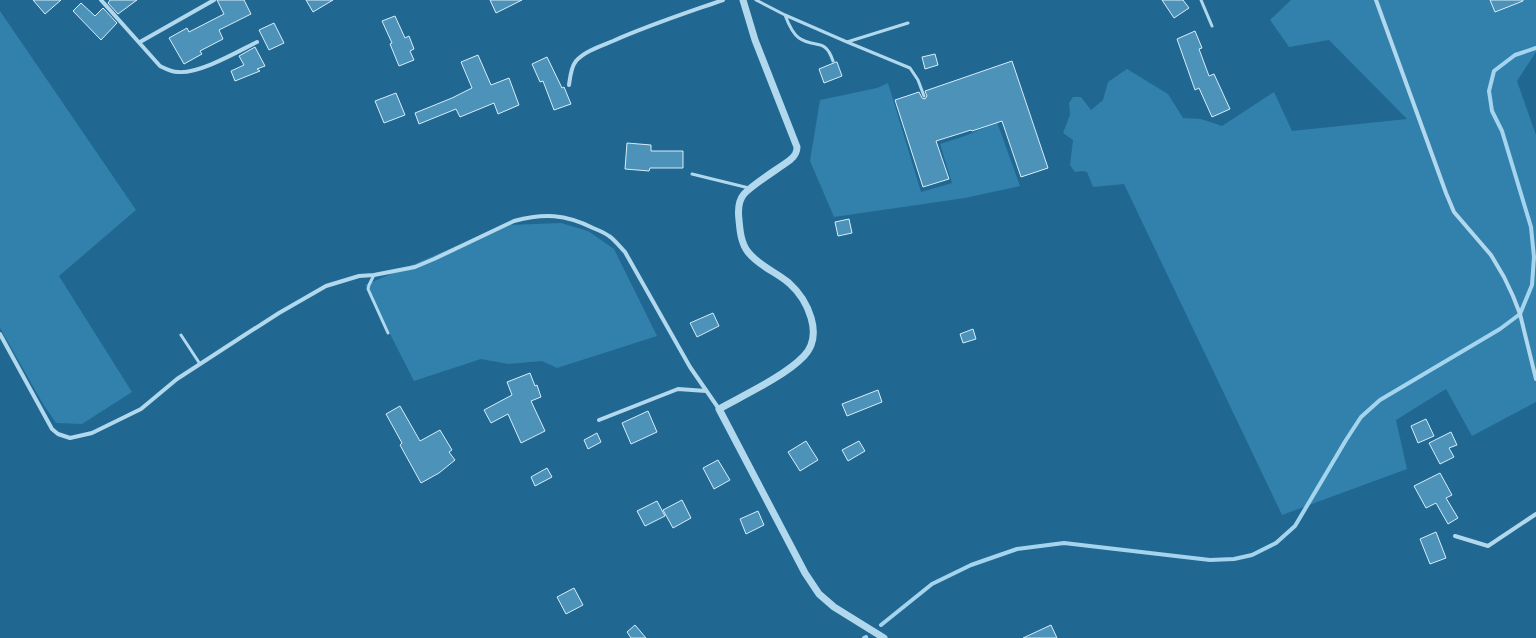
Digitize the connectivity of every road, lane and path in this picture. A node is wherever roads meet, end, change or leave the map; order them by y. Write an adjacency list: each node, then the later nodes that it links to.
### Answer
1 (101, 0): 11 (street)
2 (214, 0): 11 (street)
3 (723, 0): 15 (street)
4 (743, 0): 18 (street)
5 (756, 0): 8 (lane)
6 (1201, 0): 10 (lane)
7 (1376, 0): 24 (street)
8 (785, 15): 13 (lane); 14 (lane)
9 (908, 22): 13 (lane)
10 (1212, 26)
11 (140, 42): 12 (street)
12 (257, 42)
13 (847, 42): 16 (lane)
14 (833, 61)
15 (569, 85)
16 (924, 96)
17 (692, 174): 18 (lane)
18 (751, 188): 26 (street)
19 (374, 275): 20 (lane); 23 (street); 25 (street)
20 (388, 333)
21 (0, 334): 23 (street)
22 (181, 335): 23 (lane)
23 (200, 364)
24 (1536, 379)
25 (706, 391): 26 (street); 27 (street)
26 (719, 409): 30 (street)
27 (599, 420)
28 (1536, 514): 29 (street)
29 (1455, 536)
30 (884, 638)

